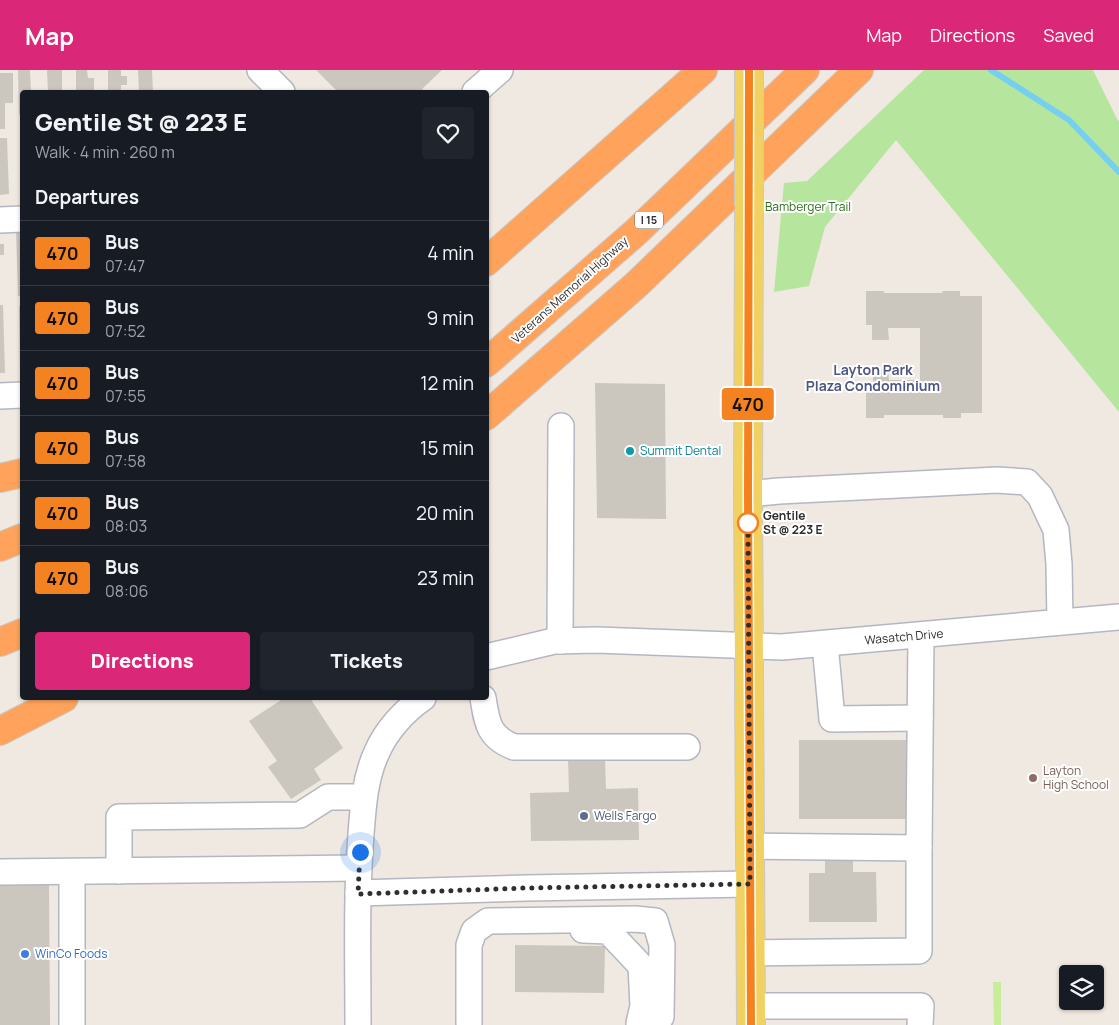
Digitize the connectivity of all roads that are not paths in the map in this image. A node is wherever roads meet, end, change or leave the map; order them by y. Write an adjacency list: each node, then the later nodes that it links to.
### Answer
1 (260, 70): 7 (street)
2 (500, 70): 8 (street)
3 (703, 70): 11 (highway)
4 (749, 70): 21 (main road, bridge)
5 (805, 70): 14 (highway, Veterans Memorial Highway / I 15)
6 (859, 70): 17 (highway)
7 (280, 90)
8 (477, 90)
9 (20, 219): 10 (street)
10 (0, 220)
11 (530, 223): 12 (highway); 13 (highway)
12 (489, 245)
13 (489, 259)
14 (489, 360)
15 (0, 396): 16 (street)
16 (20, 396)
17 (489, 413)
18 (561, 426): 28 (street)
19 (20, 473): 20 (highway)
20 (0, 478)
21 (748, 494): 25 (street); 31 (main road)
22 (20, 539): 23 (highway)
23 (0, 547)
24 (1119, 617): 25 (street, Wasatch Drive)
25 (1060, 622): 27 (street, Wasatch Drive)
26 (20, 634): 29 (highway)
27 (921, 636): 30 (street, Wasatch Drive); 36 (street)
28 (560, 641): 31 (street, Wasatch Drive); 32 (street, Wasatch Drive)
29 (0, 642)
30 (825, 644): 31 (street, Wasatch Drive); 36 (street)
31 (748, 645): 40 (main road)
32 (489, 657)
33 (60, 700): 37 (highway)
34 (420, 700): 39 (street)
35 (483, 700): 38 (street)
36 (920, 718): 41 (street)
37 (0, 731)
38 (687, 747)
39 (364, 797): 42 (street); 43 (street)
40 (750, 846): 41 (street); 46 (main road)
41 (919, 848): 48 (street)
42 (358, 868): 43 (street); 47 (street)
43 (119, 871): 45 (street)
44 (0, 872): 45 (street)
45 (72, 872): 51 (street)
46 (750, 884): 47 (street); 48 (main road)
47 (358, 894): 52 (street)
48 (751, 953): 49 (main road)
49 (751, 1016): 53 (street)
50 (647, 1024): 50 (street)
51 (72, 1025)
52 (358, 1025)
53 (920, 1025)

